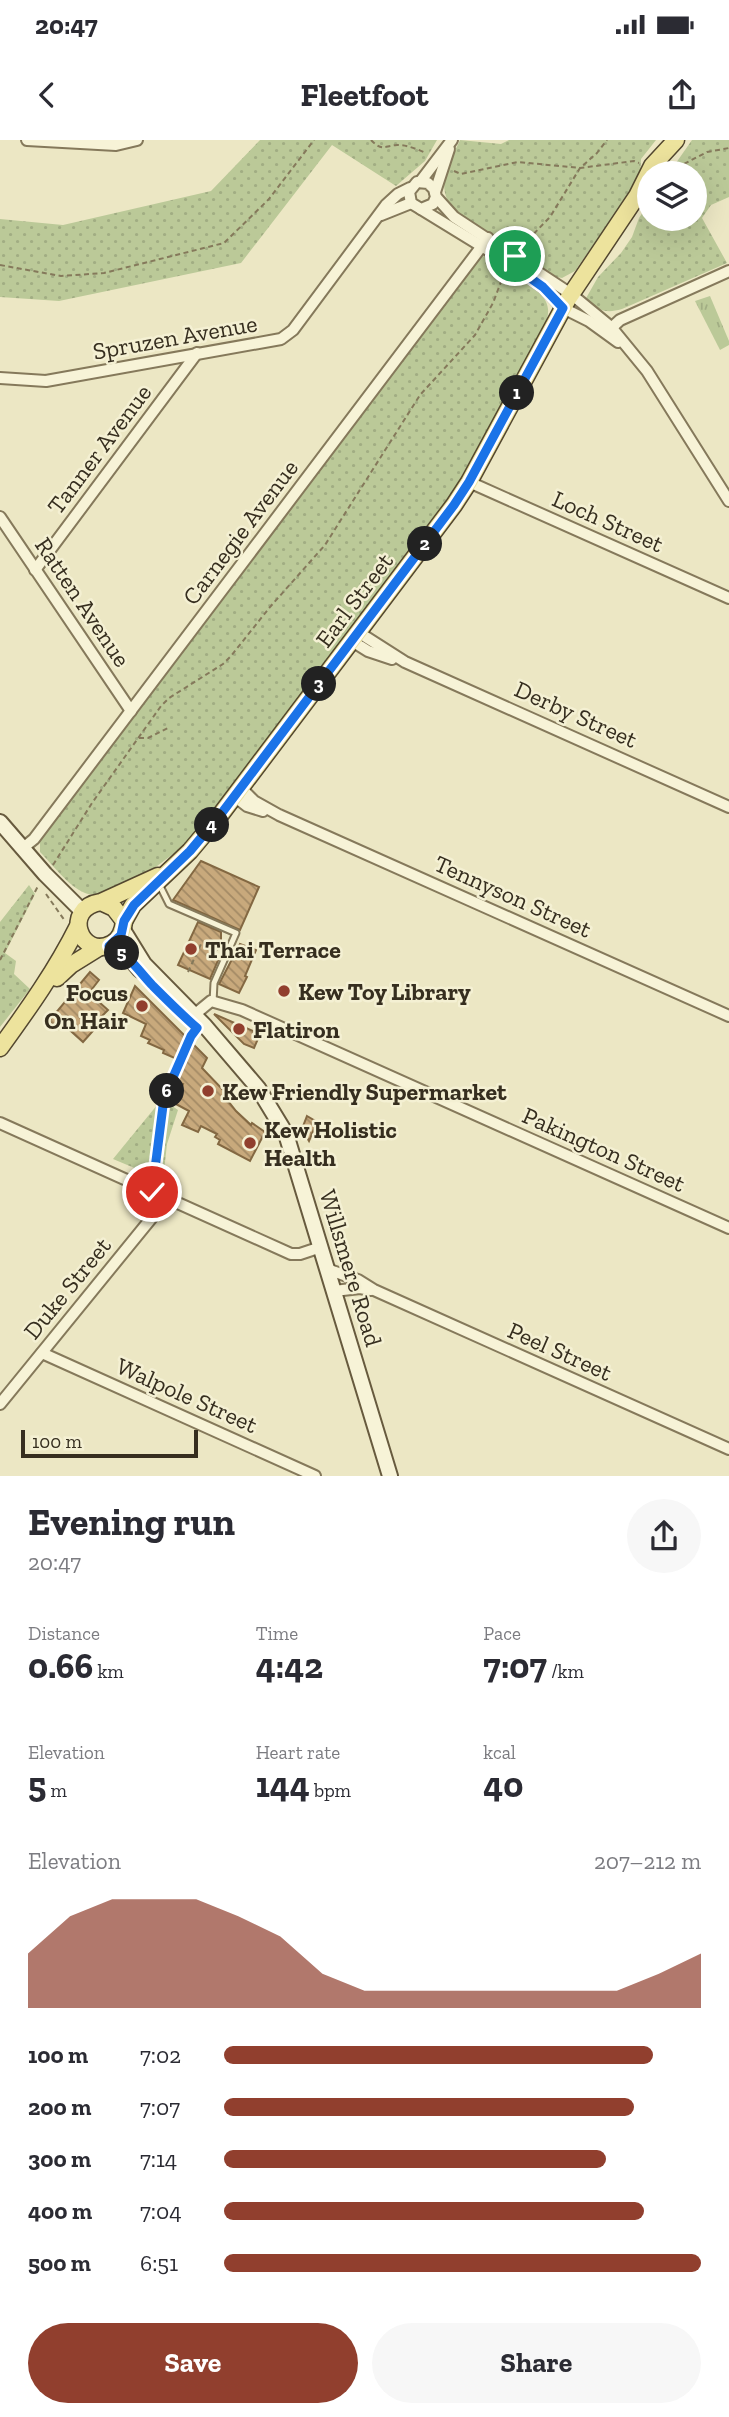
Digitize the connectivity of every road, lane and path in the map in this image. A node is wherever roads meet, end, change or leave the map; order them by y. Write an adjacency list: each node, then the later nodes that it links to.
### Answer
1 (27, 140): 2 (street)
2 (137, 140)
3 (314, 140): 20 (path)
4 (371, 140): 10 (path)
5 (607, 140): 11 (path)
6 (452, 141): 10 (street)
7 (675, 141): 8 (main road); 9 (main road)
8 (657, 161)
9 (664, 161)
10 (442, 162): 11 (path); 12 (street); 14 (street)
11 (580, 168): 19 (path)
12 (420, 181): 13 (street); 14 (street)
13 (410, 188): 16 (street); 17 (street, Spruzen Avenue)
14 (436, 194): 16 (street); 18 (street)
15 (637, 196): 22 (main road, Earl Street)
16 (416, 206): 17 (street); 18 (street)
17 (380, 215): 24 (street, Spruzen Avenue)
18 (485, 242): 19 (street); 32 (street, Carnegie Avenue)
19 (512, 259): 22 (street); 34 (path)
20 (0, 265)
21 (729, 271): 23 (street)
22 (567, 301): 23 (street); 26 (main road, Earl Street)
23 (609, 331): 27 (street)
24 (197, 354): 25 (street, Spruzen Avenue); 29 (street, Tanner Avenue)
25 (0, 377)
26 (469, 482): 30 (street, Loch Street); 31 (main road, Earl Street)
27 (729, 501)
28 (0, 517): 29 (street, Ratten Avenue)
29 (35, 570): 32 (street, Ratten Avenue)
30 (729, 598)
31 (355, 637): 35 (main road, Earl Street); 36 (street, Derby Street)
32 (131, 711): 38 (street, Carnegie Avenue)
33 (168, 728): 34 (path)
34 (138, 738): 39 (path)
35 (238, 792): 40 (main road, Earl Street); 50 (street, Tennyson Street)
36 (729, 807)
37 (0, 822): 38 (main road)
38 (23, 848): 39 (main road)
39 (45, 874): 42 (main road); 46 (path)
40 (161, 877): 41 (main road, Earl Street); 43 (main road, Earl Street); 45 (lane)
41 (101, 902): 42 (main road); 43 (main road)
42 (80, 918): 44 (main road); 48 (main road)
43 (123, 926): 44 (main road); 51 (main road, Willsmere Road)
44 (104, 947): 48 (main road); 51 (main road, Willsmere Road)
45 (226, 955): 47 (path); 49 (lane)
46 (0, 960)
47 (188, 972)
48 (39, 995): 52 (main road)
49 (213, 1002): 51 (street); 56 (street, Pakington Street)
50 (729, 1016)
51 (196, 1022): 54 (path); 57 (main road, Willsmere Road)
52 (0, 1048)
53 (0, 1123): 54 (street)
54 (152, 1192): 55 (street)
55 (167, 1199): 57 (street); 61 (street, Duke Street)
56 (729, 1228)
57 (321, 1247): 58 (main road, Willsmere Road)
58 (327, 1269): 59 (street, Peel Street); 60 (main road, Willsmere Road)
59 (374, 1290): 60 (street, Peel Street); 63 (street, Peel Street)
60 (334, 1291): 65 (main road, Willsmere Road)
61 (42, 1353): 62 (street, Duke Street); 64 (street, Walpole Street)
62 (0, 1404)
63 (729, 1449)
64 (314, 1475)
65 (390, 1475)

